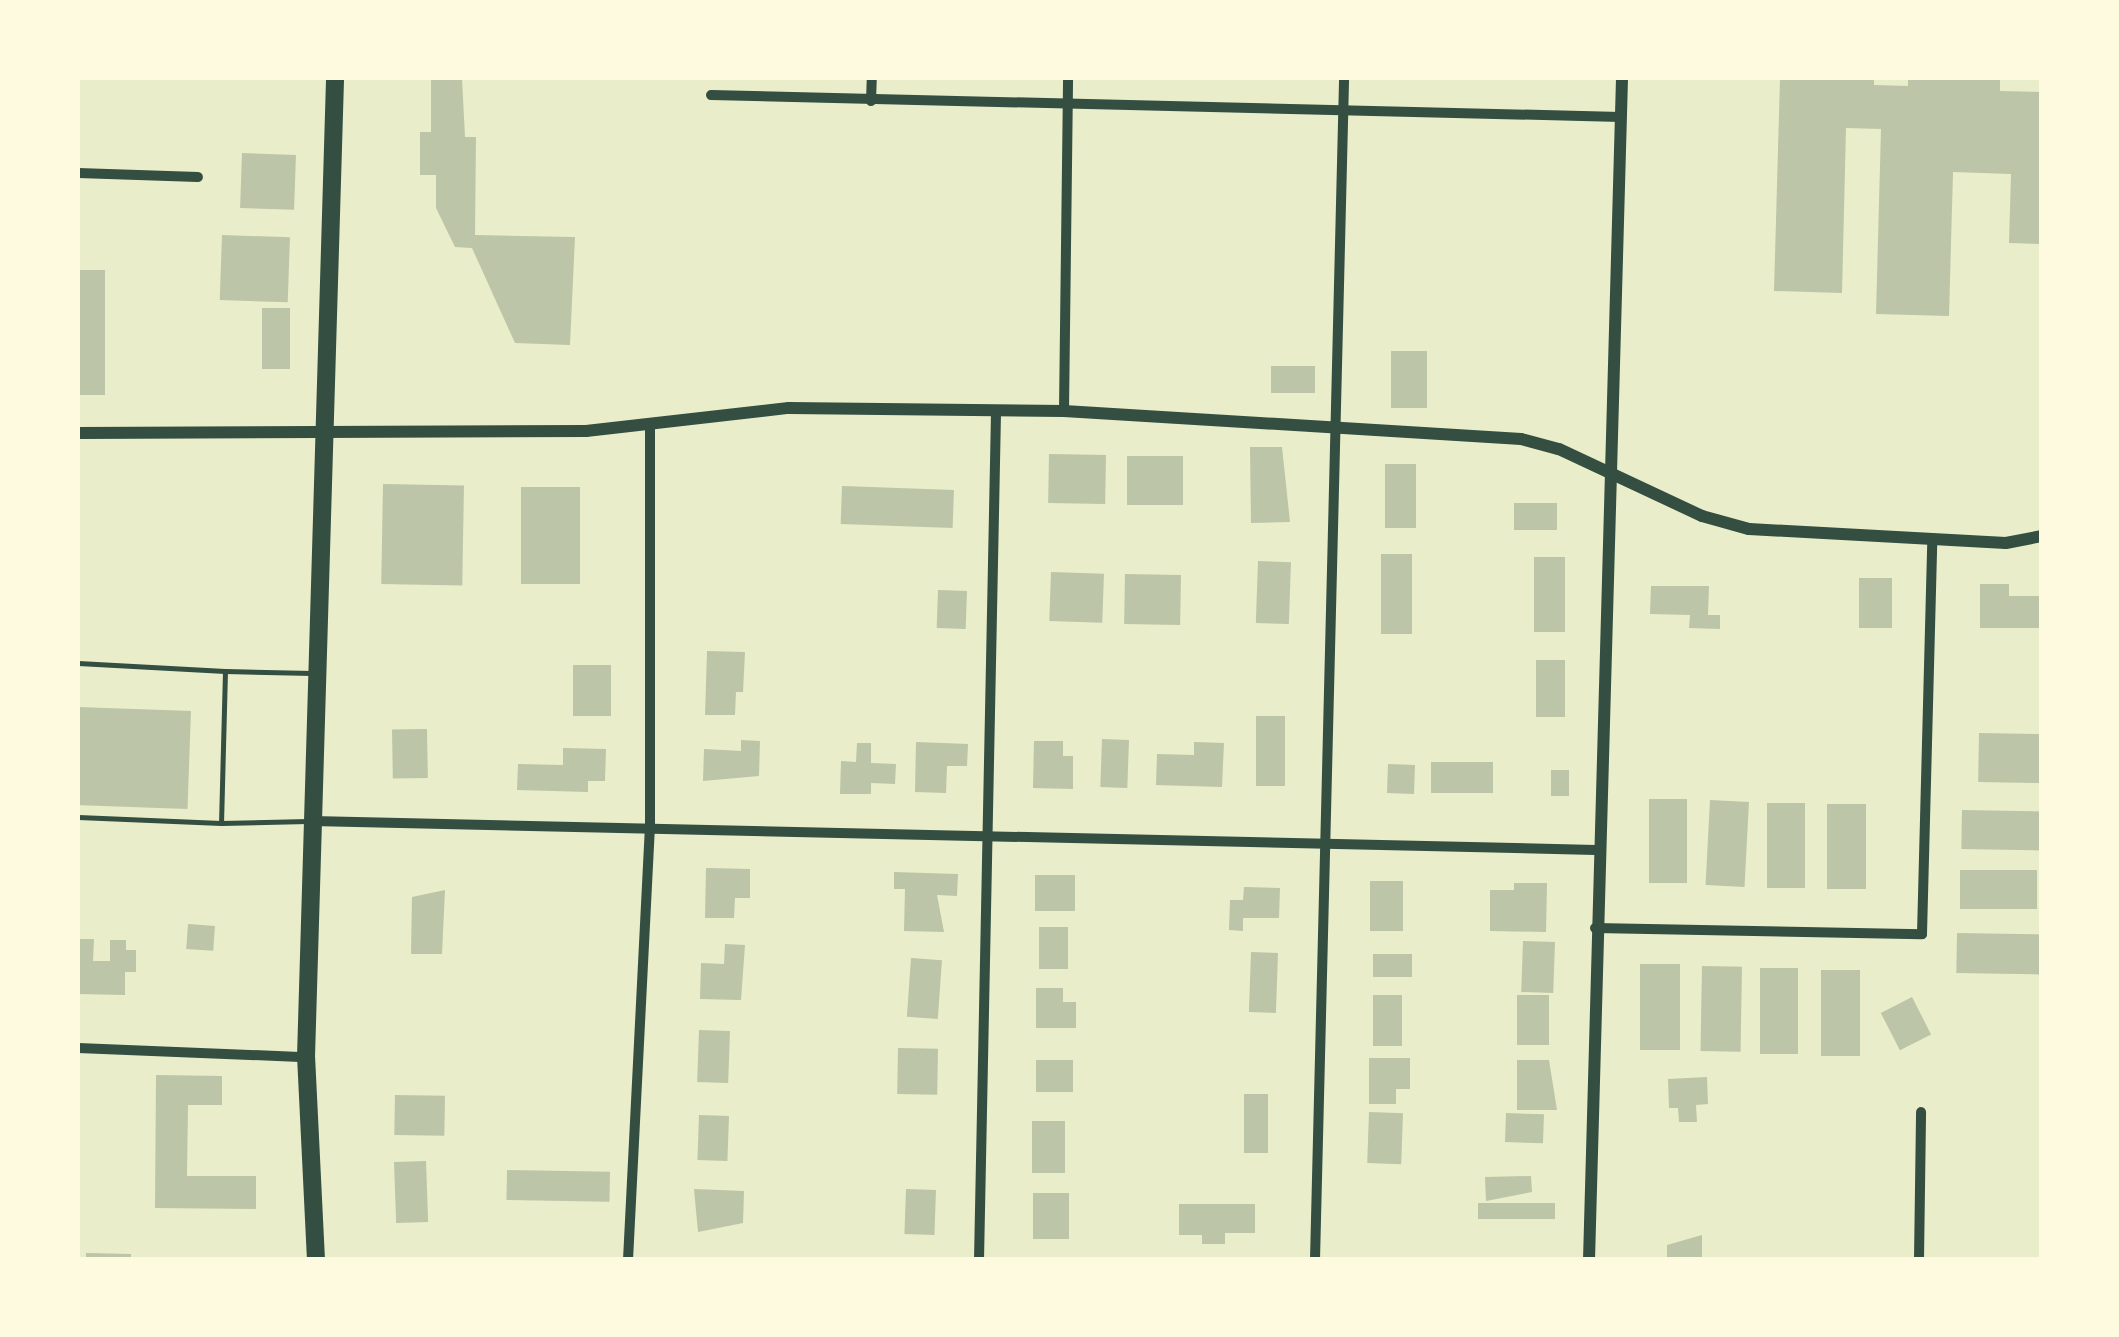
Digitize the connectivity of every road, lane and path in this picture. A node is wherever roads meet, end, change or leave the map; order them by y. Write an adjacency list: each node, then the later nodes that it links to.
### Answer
1 (335, 78): 18 (highway)
2 (872, 78): 7 (street)
3 (1068, 78): 8 (street)
4 (1344, 78): 9 (street)
5 (1622, 78): 10 (street)
6 (712, 95): 7 (street)
7 (870, 102): 8 (street)
8 (1068, 107): 9 (street); 14 (street)
9 (1342, 111): 10 (street); 16 (street)
10 (1621, 117): 19 (street)
11 (78, 173): 12 (street)
12 (198, 177)
13 (996, 410): 14 (street); 15 (street); 29 (street)
14 (1064, 412): 16 (street)
15 (650, 427): 18 (street); 28 (street)
16 (1339, 429): 19 (street); 30 (street)
17 (78, 433): 18 (street)
18 (325, 437): 24 (highway)
19 (1611, 474): 21 (street); 31 (street)
20 (2042, 536): 21 (street)
21 (1932, 540): 32 (street)
22 (78, 663): 23 (lane)
23 (225, 670): 24 (lane); 27 (lane)
24 (316, 673): 26 (highway)
25 (78, 816): 27 (lane)
26 (311, 821): 27 (lane); 28 (street); 34 (highway)
27 (221, 823)
28 (650, 828): 29 (street); 37 (street)
29 (986, 840): 30 (street); 38 (street)
30 (1323, 845): 31 (street); 39 (street)
31 (1596, 850): 32 (street)
32 (1595, 928): 40 (street)
33 (78, 1048): 34 (street)
34 (306, 1057): 36 (highway)
35 (1922, 1112): 41 (street)
36 (316, 1260)
37 (628, 1260)
38 (979, 1260)
39 (1315, 1260)
40 (1589, 1260)
41 (1920, 1260)

